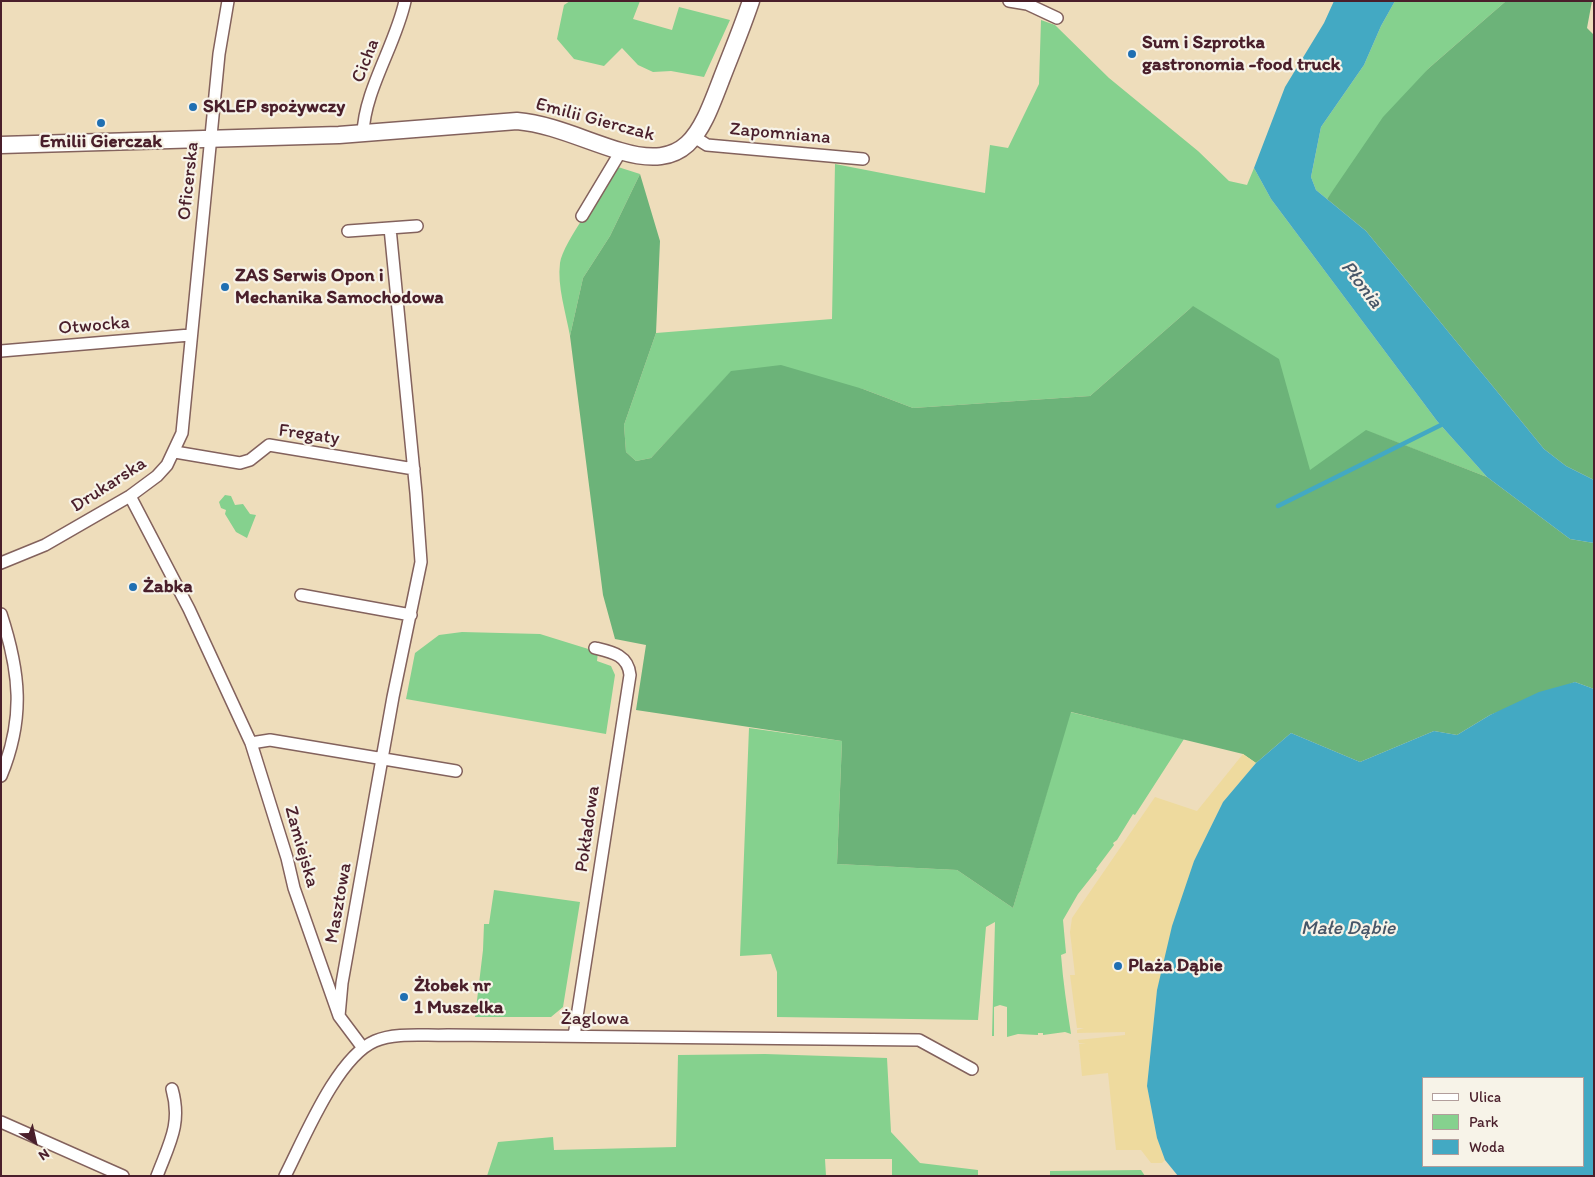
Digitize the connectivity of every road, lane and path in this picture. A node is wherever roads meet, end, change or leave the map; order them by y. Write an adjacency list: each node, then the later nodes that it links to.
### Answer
1 (228, 1): 7 (street, Oficerska)
2 (405, 1): 6 (street, Cicha)
3 (751, 1): 8 (street, Emilii Gierczak)
4 (1009, 1): 5 (street)
5 (1058, 18)
6 (363, 134): 7 (street, Emilii Gierczak); 10 (street, Emilii Gierczak)
7 (212, 138): 9 (street, Emilii Gierczak); 16 (street, Oficerska)
8 (696, 138): 10 (street, Emilii Gierczak); 11 (street, Zapomniana)
9 (1, 145)
10 (621, 152): 12 (street)
11 (863, 159)
12 (582, 216)
13 (417, 226): 14 (street)
14 (390, 228): 15 (street); 19 (street)
15 (348, 231)
16 (190, 335): 17 (street, Otwocka); 18 (street, Drukarska)
17 (1, 351)
18 (175, 452): 19 (street, Fregaty); 20 (street, Drukarska)
19 (414, 469): 24 (street)
20 (130, 496): 21 (street, Drukarska); 26 (street, Zamiejska)
21 (1, 563)
22 (301, 595): 24 (street)
23 (1, 614): 29 (street)
24 (411, 615): 27 (street, Masztowa)
25 (595, 648): 31 (street, Pokładowa)
26 (251, 743): 27 (street); 30 (street, Zamiejska)
27 (382, 758): 28 (street); 30 (street, Masztowa)
28 (456, 771)
29 (1, 776)
30 (339, 1016): 32 (street)
31 (574, 1036): 32 (street, Żaglowa); 33 (street, Żaglowa)
32 (362, 1048): 38 (street, Żaglowa)
33 (972, 1069)
34 (172, 1089): 37 (street)
35 (1, 1122): 36 (street)
36 (123, 1176)
37 (157, 1176)
38 (285, 1176)

